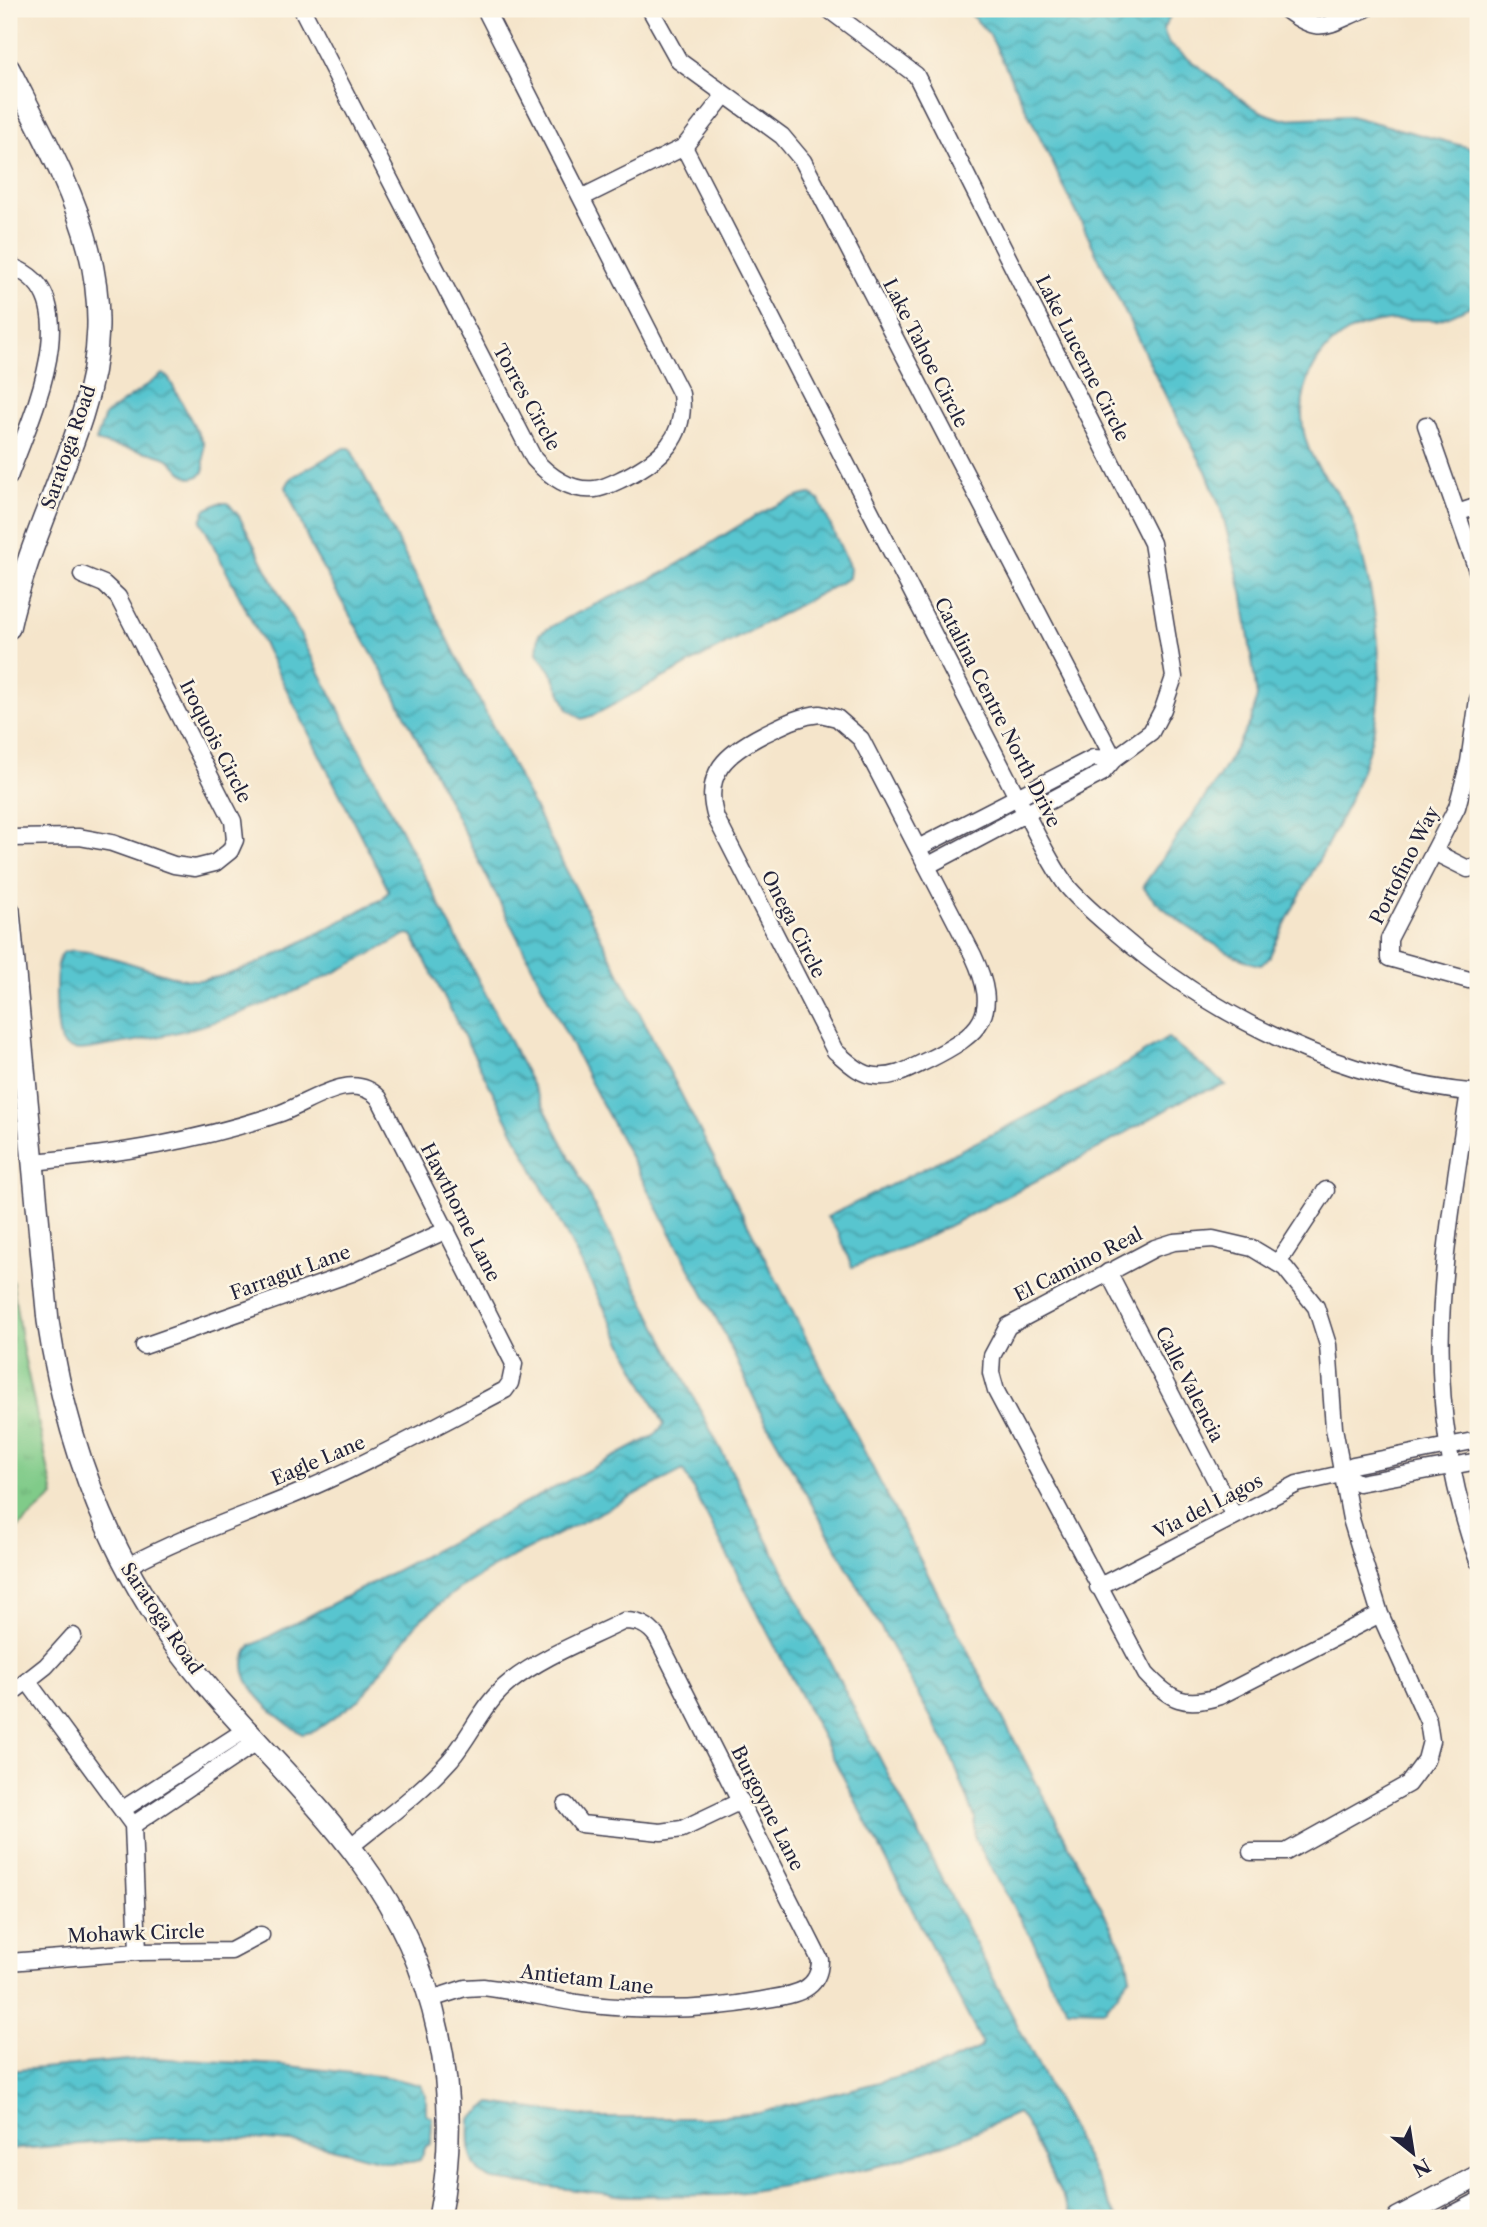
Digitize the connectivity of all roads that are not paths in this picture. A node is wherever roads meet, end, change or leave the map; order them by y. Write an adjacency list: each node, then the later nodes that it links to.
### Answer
1 (302, 9): 10 (street, Torres Circle)
2 (485, 9): 10 (street, Torres Circle)
3 (650, 9): 8 (street, Lake Tahoe Circle)
4 (828, 9): 21 (street, Lake Lucerne Circle)
5 (1285, 9): 6 (street)
6 (1366, 9)
7 (9, 69): 18 (street, Saratoga Road)
8 (724, 96): 9 (street); 21 (street, Lake Tahoe Circle)
9 (684, 147): 10 (street); 22 (street, Catalina Centre North Drive)
10 (583, 197)
11 (9, 266): 13 (street)
12 (1426, 425): 15 (street)
13 (9, 477)
14 (1478, 506): 15 (street)
15 (1457, 513): 16 (street)
16 (1478, 573)
17 (82, 575): 24 (street, Iroquois Circle)
18 (9, 628)
19 (1478, 699): 20 (street, Portofino Way)
20 (1475, 743): 26 (street, Portofino Way)
21 (1114, 759): 22 (street, Lake Lucerne Circle); 23 (street, Lake Lucerne Circle)
22 (1017, 797): 23 (street, Catalina Centre North Drive); 25 (street)
23 (1027, 816): 27 (street); 31 (street, Catalina Centre North Drive)
24 (9, 838)
25 (918, 848): 27 (street, Onega Circle); 27 (street, Onega Circle)
26 (1434, 852): 28 (street); 30 (street, Portofino Way)
27 (928, 866)
28 (1478, 866)
29 (9, 911): 32 (street, Saratoga Road)
30 (1478, 980)
31 (1474, 1092): 40 (street, Catalina Centre North Drive)
32 (32, 1162): 34 (street, Hawthorne Lane); 46 (street, Saratoga Road)
33 (1326, 1190): 35 (street)
34 (447, 1230): 37 (street, Farragut Lane); 38 (street, Hawthorne Lane)
35 (1278, 1263): 36 (street, El Camino Real); 43 (street, El Camino Real)
36 (1108, 1272): 44 (street, Calle Valencia); 47 (street, El Camino Real)
37 (144, 1346)
38 (514, 1373): 46 (street, Eagle Lane)
39 (1478, 1440): 40 (street, Via del Lagos)
40 (1448, 1446): 42 (street, Catalina Centre North Drive); 43 (street, Via del Lagos)
41 (1478, 1461): 42 (street, Via del Lagos)
42 (1452, 1466): 43 (street, Via del Lagos); 45 (street, Catalina Centre North Drive)
43 (1341, 1474): 44 (street, Via del Lagos); 48 (street, El Camino Real)
44 (1234, 1516): 47 (street, Via del Lagos)
45 (1478, 1561)
46 (126, 1567): 52 (street, Saratoga Road)
47 (1098, 1587): 48 (street, El Camino Real)
48 (1380, 1614): 58 (street, El Camino Real)
49 (74, 1636): 50 (street)
50 (28, 1682): 51 (street); 55 (street)
51 (9, 1695)
52 (252, 1735): 55 (street); 56 (street); 57 (street, Saratoga Road)
53 (741, 1801): 54 (street); 57 (street, Burgoyne Lane); 62 (street, Burgoyne Lane)
54 (566, 1805)
55 (123, 1809): 56 (street)
56 (133, 1825): 60 (street)
57 (350, 1847): 63 (street, Saratoga Road)
58 (1251, 1852)
59 (261, 1935): 60 (street, Mohawk Circle)
60 (138, 1952): 61 (street, Mohawk Circle)
61 (9, 1962)
62 (817, 1979): 63 (street, Antietam Lane)
63 (431, 1998): 66 (street, Saratoga Road)
64 (1478, 2176): 67 (street)
65 (1478, 2204): 68 (street)
66 (439, 2218)
67 (1398, 2218)
68 (1451, 2218)

